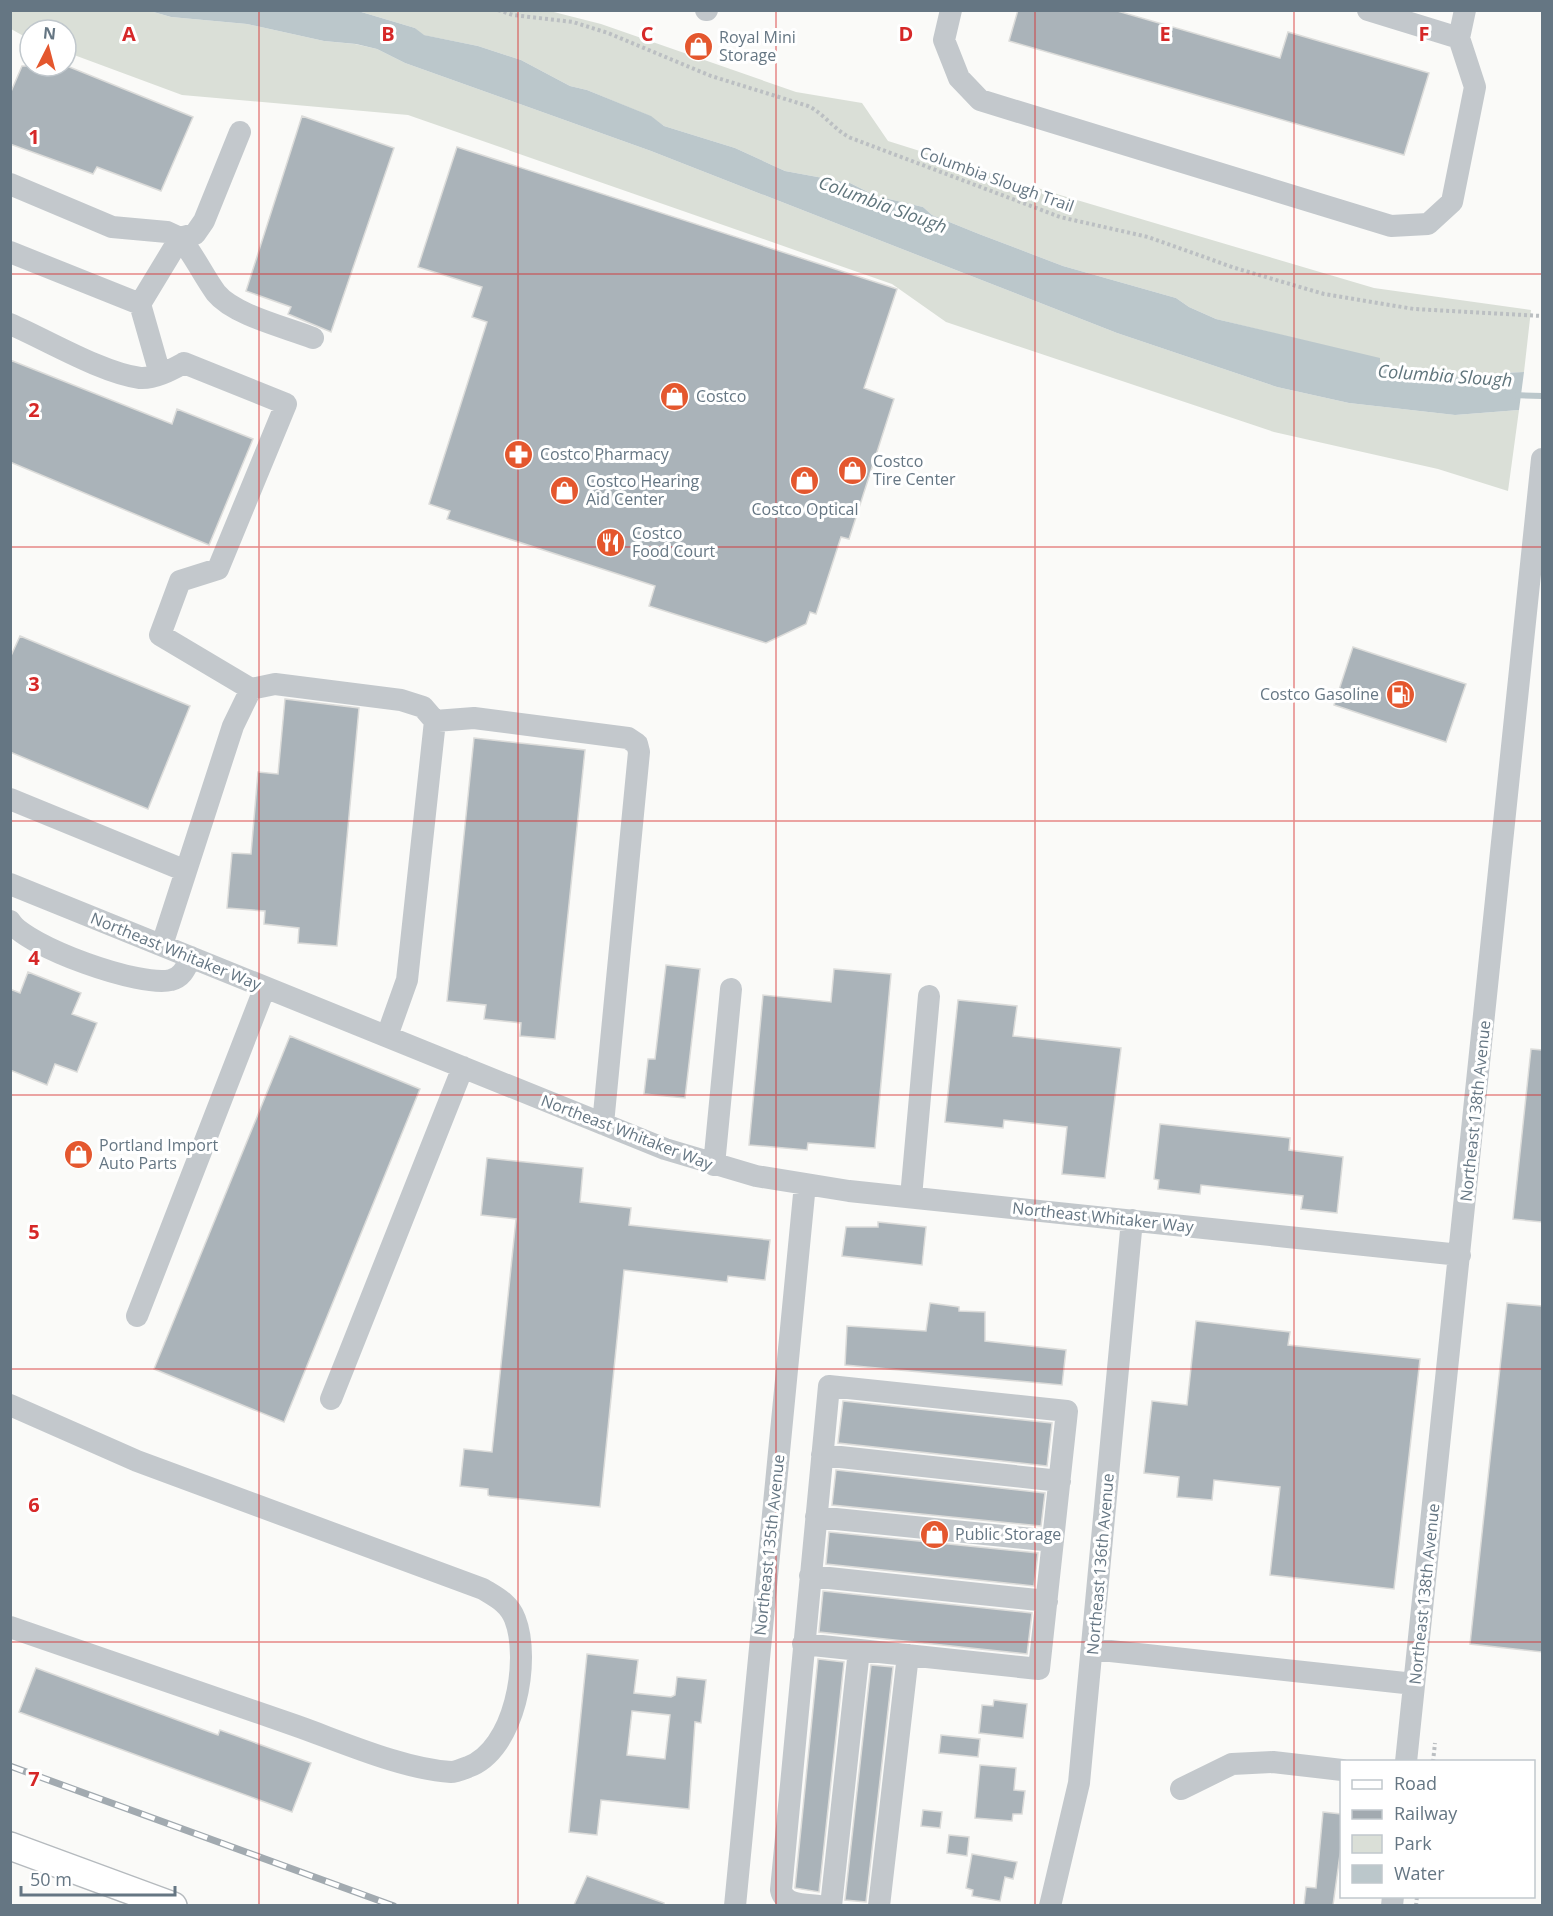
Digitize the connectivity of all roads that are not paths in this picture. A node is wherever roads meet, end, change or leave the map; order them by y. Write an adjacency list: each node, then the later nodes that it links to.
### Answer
1 (951, 10): 4 (street)
2 (1368, 10): 4 (street)
3 (1465, 10): 4 (street)
4 (1459, 38)
5 (240, 132): 7 (street)
6 (10, 184): 7 (street)
7 (180, 238): 9 (street); 11 (street)
8 (10, 252): 9 (street)
9 (141, 304): 12 (street)
10 (10, 324): 12 (street)
11 (313, 338)
12 (160, 374): 14 (street)
13 (1542, 459): 32 (street, Northeast 138th Avenue)
14 (251, 689): 15 (street); 17 (street)
15 (435, 721): 25 (street); 27 (street)
16 (10, 799): 17 (street)
17 (186, 871): 20 (street)
18 (10, 884): 20 (street, Northeast Whitaker Way)
19 (10, 921): 21 (street)
20 (162, 945): 21 (street, Northeast Whitaker Way)
21 (191, 957): 22 (street, Northeast Whitaker Way)
22 (265, 987): 25 (street, Northeast Whitaker Way); 33 (street)
23 (731, 989): 28 (street)
24 (929, 996): 30 (street)
25 (387, 1036): 26 (street, Northeast Whitaker Way)
26 (463, 1068): 27 (street, Northeast Whitaker Way); 34 (street)
27 (603, 1124): 28 (street, Northeast Whitaker Way)
28 (714, 1165): 29 (street, Northeast Whitaker Way)
29 (806, 1184): 30 (street, Northeast Whitaker Way); 53 (street, Northeast 135th Avenue)
30 (911, 1197): 31 (street, Northeast Whitaker Way)
31 (1132, 1220): 32 (street, Northeast Whitaker Way); 44 (street, Northeast 136th Avenue)
32 (1460, 1254): 47 (street, Northeast 138th Avenue)
33 (137, 1316)
34 (331, 1399)
35 (10, 1405): 42 (street)
36 (822, 1455): 37 (street); 37 (street); 38 (street)
37 (1060, 1481): 39 (street)
38 (816, 1517): 39 (street); 40 (street)
39 (1053, 1541): 41 (street)
40 (810, 1576): 41 (street); 43 (street)
41 (1047, 1600): 46 (street)
42 (10, 1627)
43 (803, 1644): 45 (street); 54 (street)
44 (1092, 1649): 47 (street); 57 (street, Northeast 136th Avenue)
45 (859, 1650): 46 (street); 55 (street)
46 (908, 1655): 56 (street)
47 (1414, 1684): 48 (street, Northeast 138th Avenue)
48 (1406, 1760)
49 (1340, 1770): 50 (street)
50 (1181, 1789)
51 (10, 1846): 52 (main road)
52 (173, 1905)
53 (735, 1905)
54 (820, 1905)
55 (831, 1905)
56 (879, 1905)
57 (1050, 1905)

